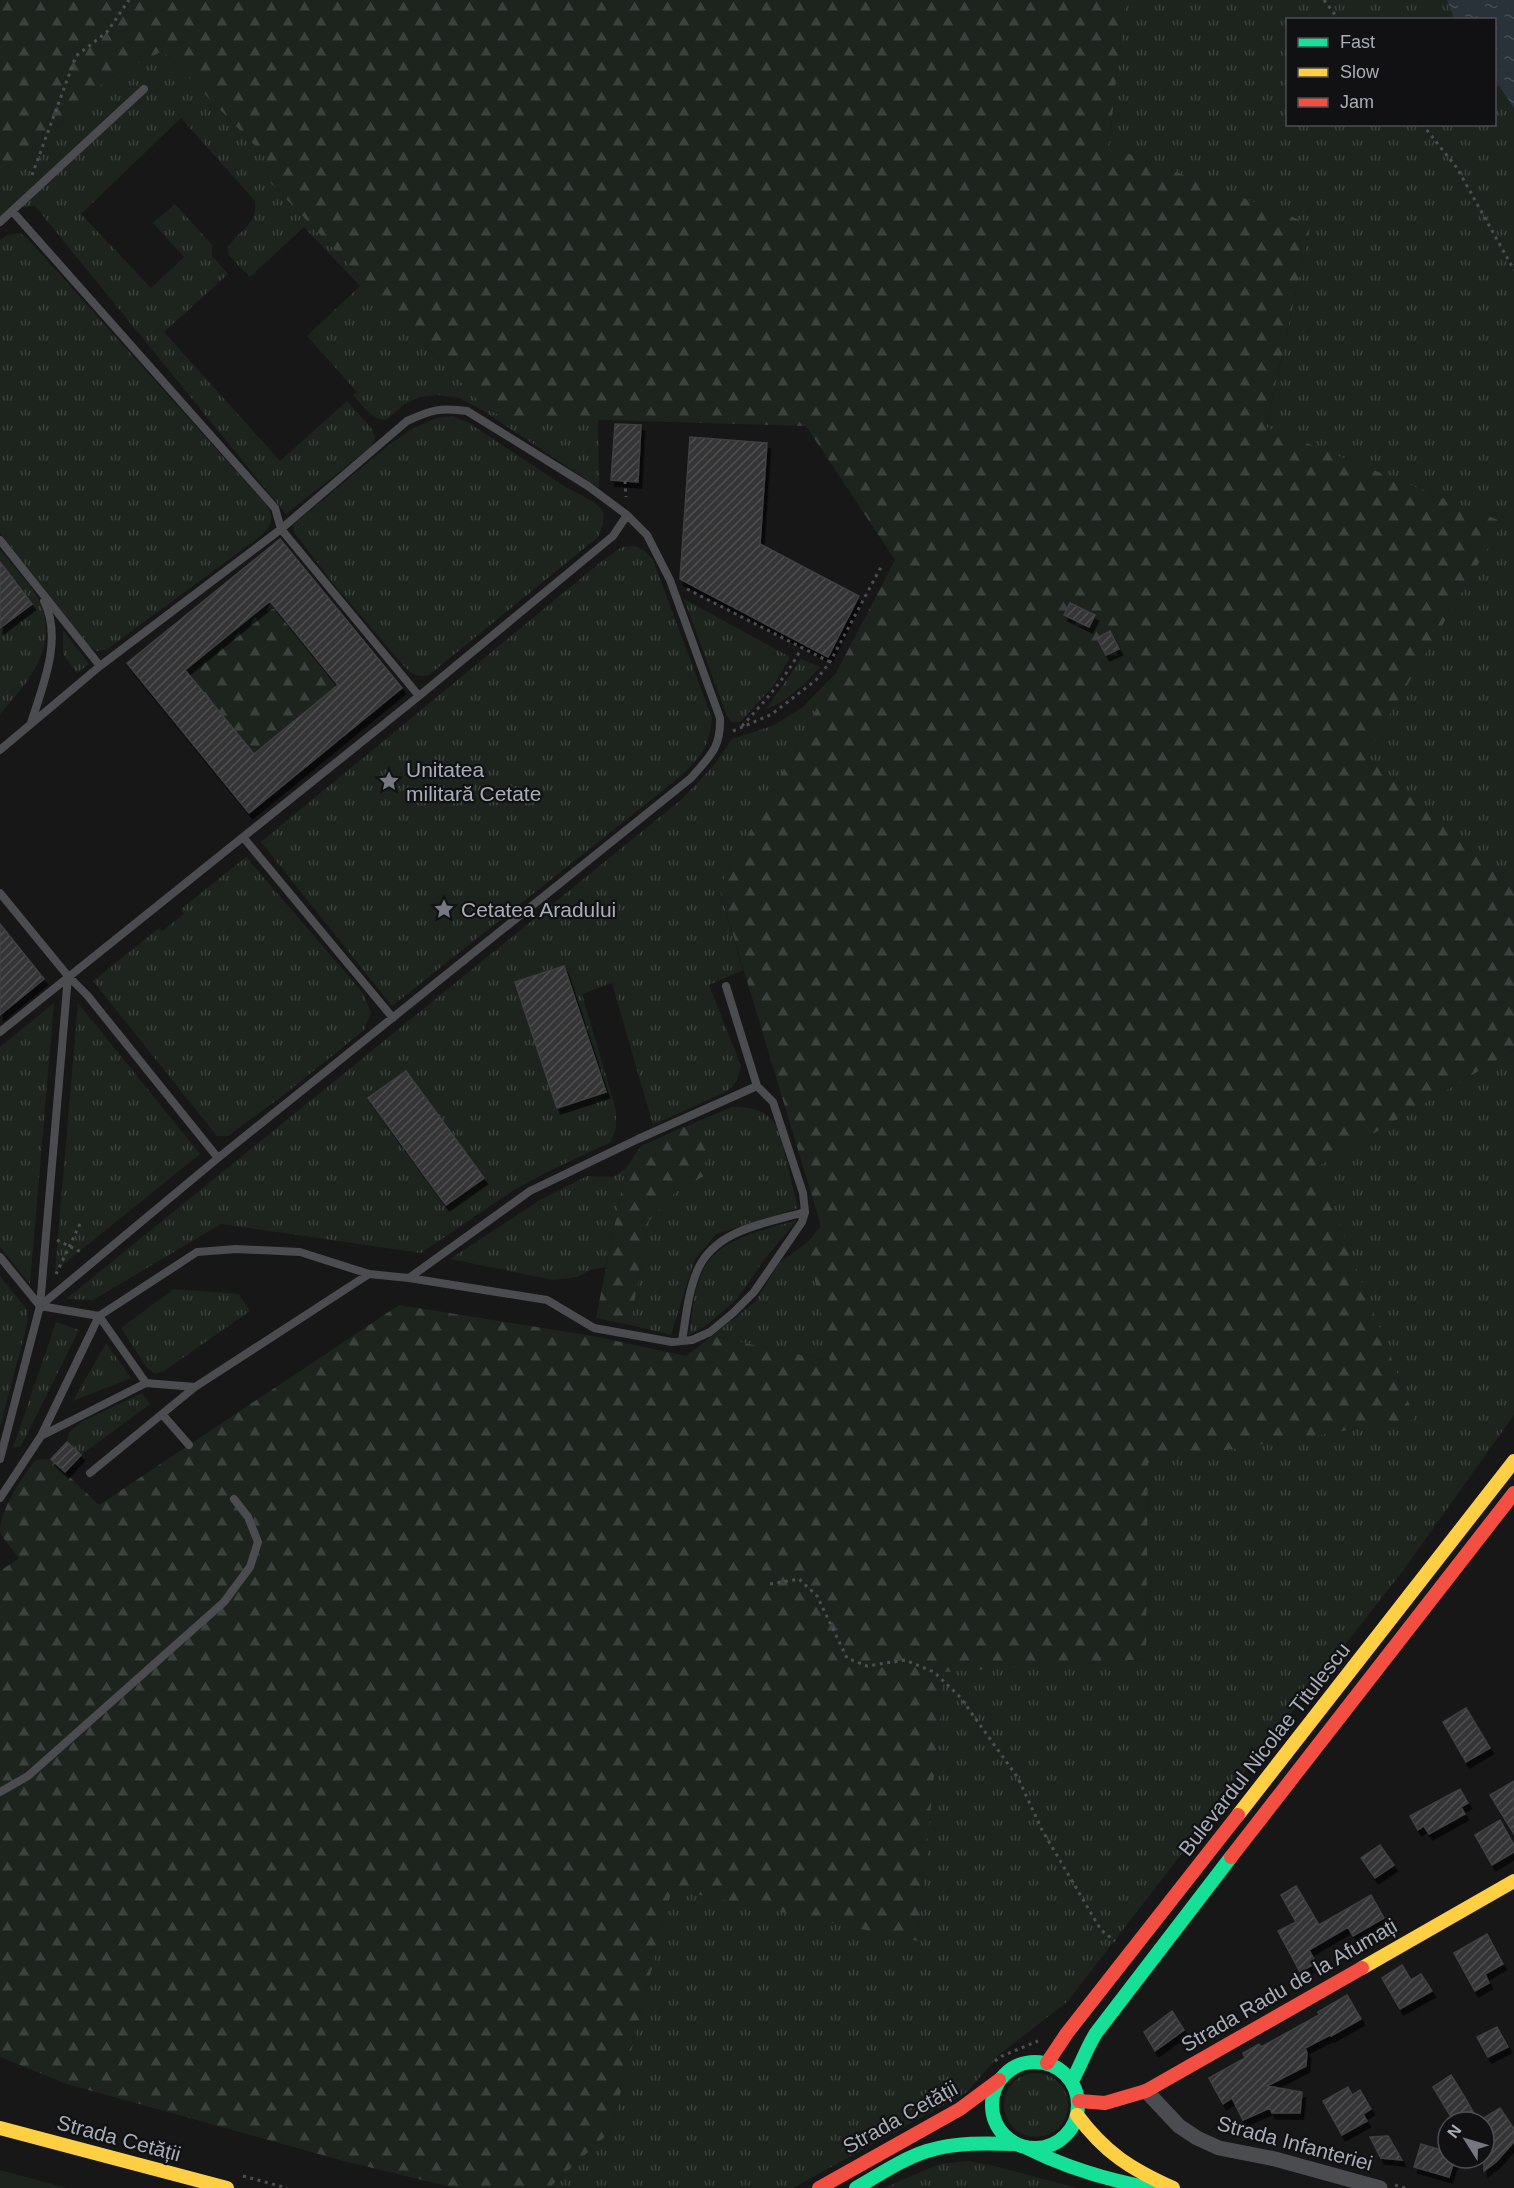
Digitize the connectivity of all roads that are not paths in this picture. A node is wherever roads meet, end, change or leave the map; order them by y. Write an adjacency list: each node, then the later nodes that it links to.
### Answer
1 (144, 89): 2 (lane)
2 (13, 212): 3 (lane); 5 (lane)
3 (0, 222)
4 (627, 515): 5 (lane); 9 (lane); 16 (lane)
5 (281, 529): 8 (lane); 9 (lane)
6 (0, 540): 7 (lane)
7 (37, 586): 8 (lane); 10 (lane)
8 (100, 666): 10 (lane)
9 (419, 696): 12 (lane)
10 (30, 725): 11 (lane)
11 (0, 750)
12 (243, 837): 14 (lane); 16 (lane)
13 (0, 893): 14 (lane)
14 (68, 976): 17 (lane); 19 (lane); 24 (lane)
15 (726, 986): 18 (lane)
16 (393, 1018): 19 (lane)
17 (0, 1032)
18 (757, 1086): 20 (lane); 23 (lane)
19 (218, 1158): 24 (lane)
20 (804, 1212): 26 (lane); 26 (lane)
21 (0, 1257): 24 (lane)
22 (369, 1274): 23 (lane); 25 (lane); 28 (lane)
23 (409, 1278): 26 (lane)
24 (40, 1306): 25 (lane); 32 (lane)
25 (99, 1316): 27 (lane); 30 (lane)
26 (682, 1341)
27 (146, 1383): 28 (lane); 30 (lane)
28 (195, 1387): 29 (lane)
29 (162, 1414): 31 (lane); 34 (lane)
30 (40, 1436): 36 (lane)
31 (189, 1445)
32 (0, 1459)
33 (1514, 1461): 40 (main road, Bulevardul Nicolae Titulescu)
34 (90, 1473)
35 (1514, 1493): 42 (main road, Bulevardul Nicolae Titulescu)
36 (0, 1498)
37 (234, 1499): 38 (lane)
38 (0, 1792)
39 (1514, 1881): 43 (main road, Strada Radu de la Afumați)
40 (1047, 2063): 41 (main road, Strada Cetății); 42 (main road)
41 (1000, 2080): 46 (main road, Strada Cetății); 48 (main road, Strada Cetății)
42 (1072, 2081): 44 (main road, Strada Cetății)
43 (1146, 2091): 44 (main road, Strada Radu de la Afumați); 54 (street, Strada Infanteriei)
44 (1079, 2101): 45 (main road, Strada Cetății)
45 (1077, 2115): 48 (main road, Strada Cetății); 53 (main road)
46 (937, 2121): 50 (main road, Strada Cetății); 51 (lane)
47 (0, 2128): 49 (main road, Strada Cetății)
48 (1021, 2146): 51 (main road, Strada Cetății); 52 (main road, Strada Cetății)
49 (227, 2188)
50 (819, 2188)
51 (854, 2188)
52 (1151, 2188)
53 (1173, 2188)
54 (1380, 2188)

